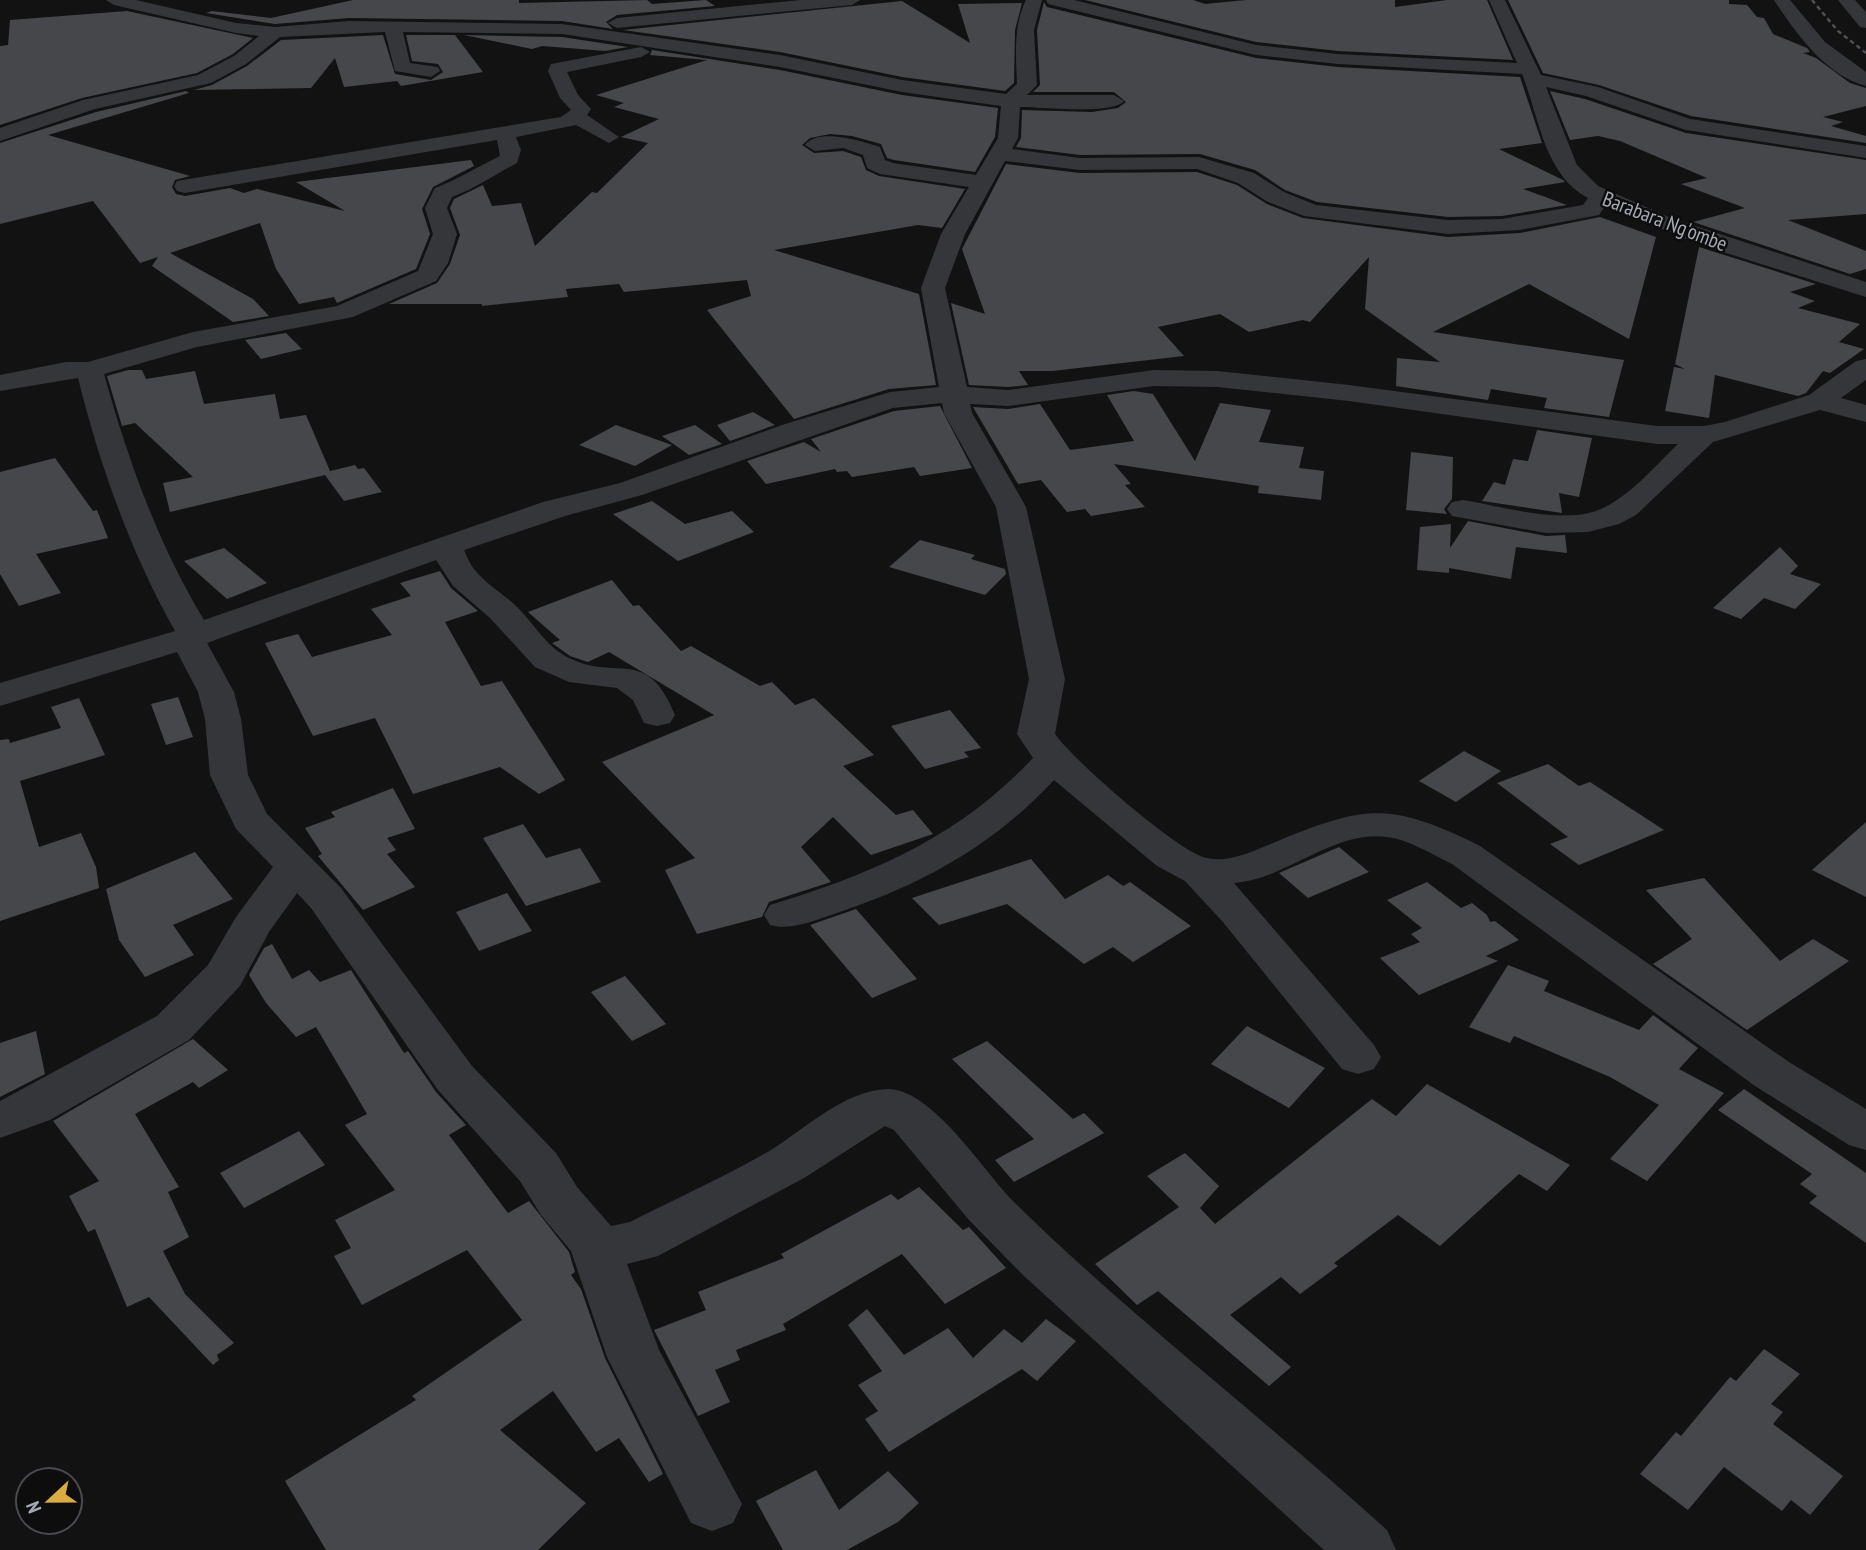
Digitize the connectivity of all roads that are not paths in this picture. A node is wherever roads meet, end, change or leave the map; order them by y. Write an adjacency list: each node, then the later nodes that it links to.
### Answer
1 (114, 0): 11 (street)
2 (852, 0): 10 (street)
3 (1034, 0): 16 (street)
4 (1054, 0): 14 (street)
5 (1497, 0): 14 (street, Barabara Ng'ombe)
6 (1782, 0): 15 (street)
7 (1846, 0): 8 (street)
8 (1866, 23)
9 (393, 28): 10 (street); 11 (street); 13 (street)
10 (562, 29): 12 (street)
11 (275, 32): 20 (street)
12 (678, 46): 16 (street); 18 (street)
13 (431, 71)
14 (1530, 74): 23 (street); 26 (street, Barabara Ng'ombe)
15 (1866, 80)
16 (1011, 100): 17 (street); 24 (street)
17 (1114, 101)
18 (576, 117): 19 (street); 21 (street)
19 (505, 133): 25 (street); 29 (street)
20 (0, 135)
21 (609, 137)
22 (815, 145): 24 (street)
23 (1866, 152)
24 (990, 168): 26 (street); 31 (street)
25 (185, 186)
26 (1600, 197): 27 (street, Barabara Ng'ombe)
27 (1866, 290)
28 (1866, 367): 32 (street)
29 (89, 370): 30 (street); 37 (street)
30 (0, 383)
31 (951, 394): 34 (street); 36 (street); 40 (street)
32 (1819, 401): 33 (street); 34 (street)
33 (1866, 414)
34 (1704, 435): 35 (street)
35 (1463, 509)
36 (447, 547): 37 (street); 39 (street)
37 (191, 637): 38 (street); 41 (street)
38 (0, 695)
39 (657, 715)
40 (1053, 759): 42 (street); 43 (street)
41 (295, 866): 45 (street); 47 (street)
42 (1200, 872): 44 (street); 46 (street)
43 (785, 915)
44 (1358, 1057)
45 (0, 1120)
46 (1866, 1132)
47 (595, 1243): 48 (street); 49 (street)
48 (712, 1504)
49 (1366, 1550)

